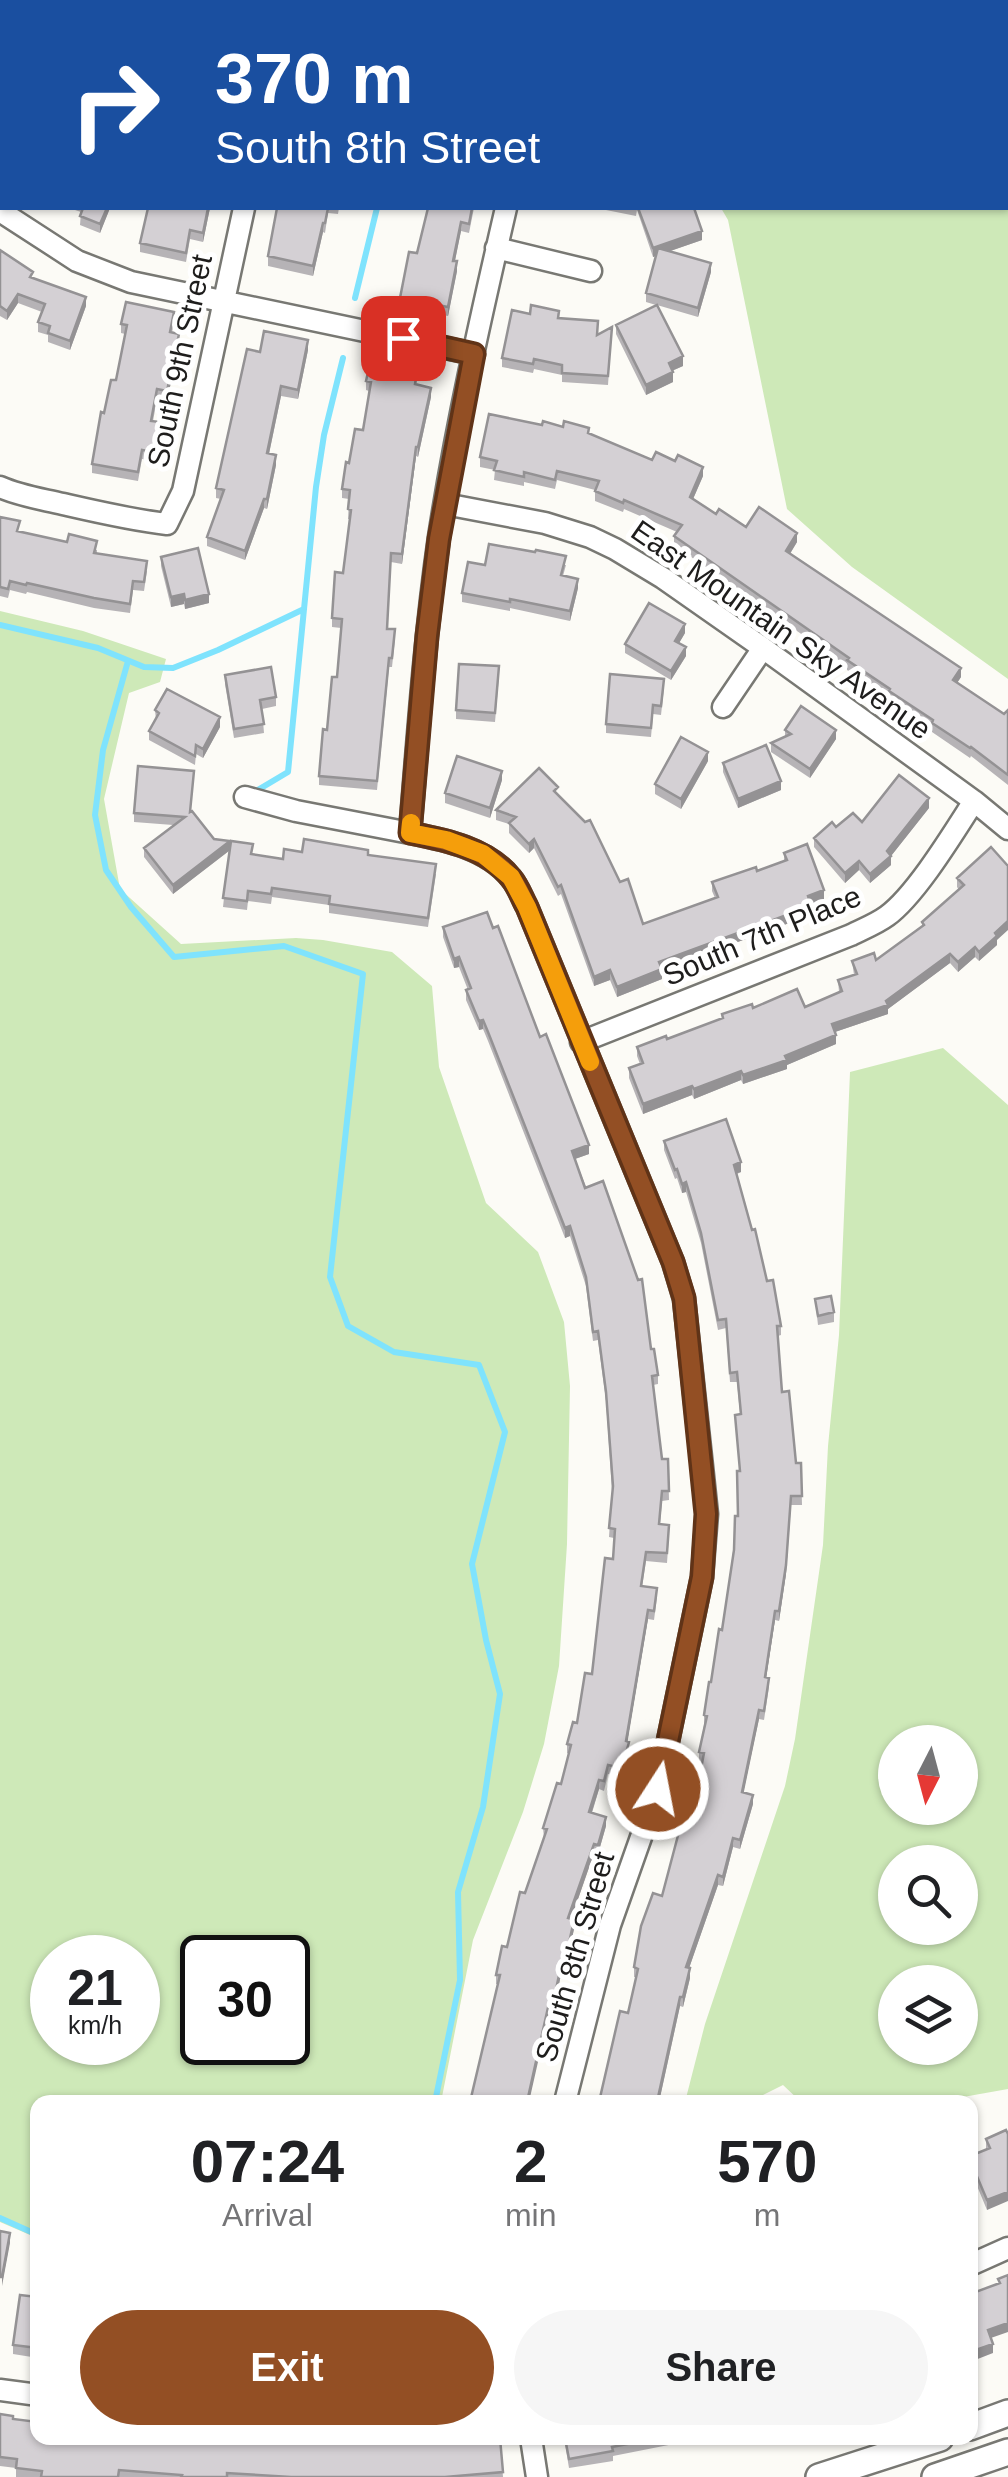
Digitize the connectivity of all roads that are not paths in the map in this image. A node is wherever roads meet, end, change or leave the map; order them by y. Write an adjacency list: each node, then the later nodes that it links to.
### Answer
1 (244, 210): 6 (street, South 9th Street)
2 (506, 210): 4 (street)
3 (0, 211): 6 (street)
4 (496, 248): 5 (street); 7 (street)
5 (592, 270)
6 (224, 300): 7 (street); 8 (street, South 9th Street)
7 (474, 354): 9 (street)
8 (0, 487)
9 (445, 504): 10 (street, East Mountain Sky Avenue); 15 (street)
10 (763, 648): 11 (street); 13 (street, East Mountain Sky Avenue)
11 (724, 707)
12 (245, 796): 15 (street, South 8th Street)
13 (974, 801): 14 (street, East Mountain Sky Avenue); 16 (street, South 7th Place)
14 (1008, 829)
15 (410, 833): 16 (street, South 8th Street)
16 (582, 1042): 17 (street, South 8th Street)
17 (566, 2095)
18 (1008, 2248): 19 (street)
19 (978, 2261)
20 (0, 2390): 21 (street)
21 (30, 2394)
22 (1008, 2413): 23 (street)
23 (978, 2424)
24 (532, 2445): 27 (street)
25 (918, 2445): 28 (street)
26 (1008, 2452): 29 (street)
27 (536, 2477)
28 (820, 2477)
29 (935, 2477)

